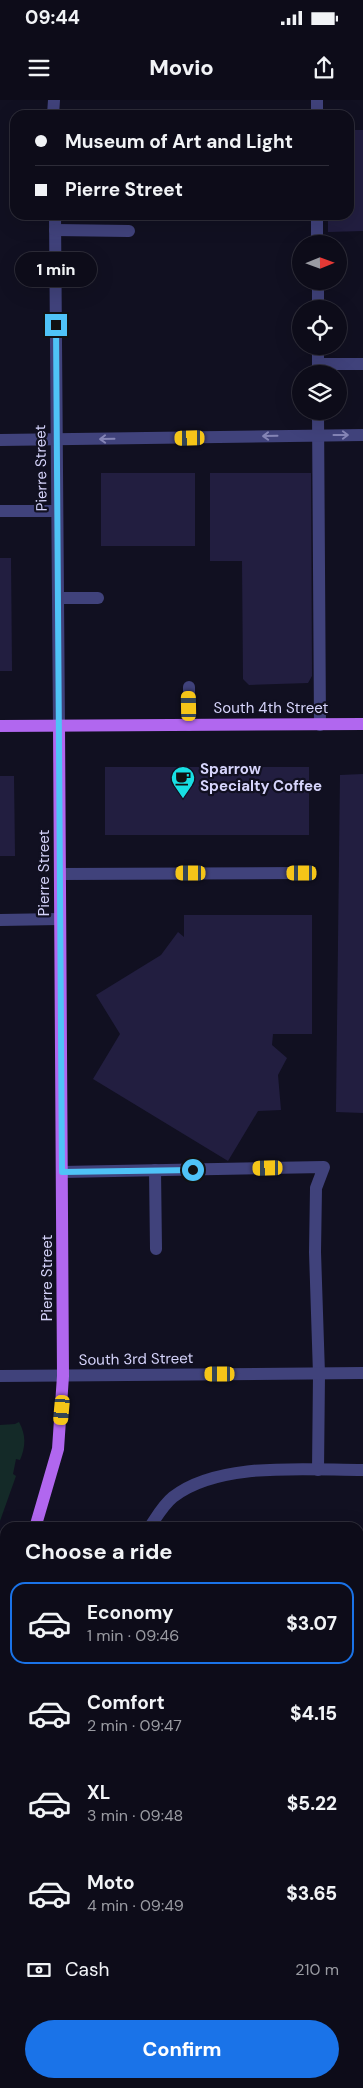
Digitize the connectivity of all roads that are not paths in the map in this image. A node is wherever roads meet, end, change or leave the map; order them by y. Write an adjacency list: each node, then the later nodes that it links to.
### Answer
1 (55, 220): 3 (street, Pierre Street)
2 (317, 220): 5 (street)
3 (55, 230): 4 (street); 12 (street, Pierre Street)
4 (129, 231)
5 (317, 235)
6 (363, 364): 7 (street)
7 (347, 366)
8 (318, 420): 9 (street)
9 (319, 435): 10 (street, one-way to 10); 12 (street, one-way to 12); 18 (street)
10 (363, 435)
11 (0, 440): 12 (street)
12 (56, 440): 13 (street, Pierre Street)
13 (57, 511): 14 (street); 15 (street, Pierre Street)
14 (0, 512)
15 (58, 598): 16 (street); 22 (street, Pierre Street)
16 (98, 598)
17 (189, 687): 20 (street)
18 (320, 724): 19 (main road, South 4th Street); 20 (main road, South 4th Street)
19 (363, 724)
20 (189, 725): 22 (main road, South 4th Street)
21 (0, 726): 22 (main road, South 4th Street)
22 (59, 726): 24 (main road, Pierre Street)
23 (302, 873): 24 (street)
24 (60, 874): 25 (main road, Pierre Street)
25 (60, 919): 26 (street); 28 (main road, Pierre Street)
26 (0, 920)
27 (155, 1170): 28 (street); 29 (street); 31 (street)
28 (62, 1172): 33 (main road, Pierre Street)
29 (156, 1249)
30 (363, 1373): 31 (street, South 3rd Street)
31 (319, 1374): 33 (street, South 3rd Street); 34 (street)
32 (0, 1376): 33 (street, South 3rd Street)
33 (63, 1376): 36 (main road, Pierre Street)
34 (318, 1470): 35 (street); 37 (street)
35 (363, 1470)
36 (36, 1522)
37 (154, 1522)

